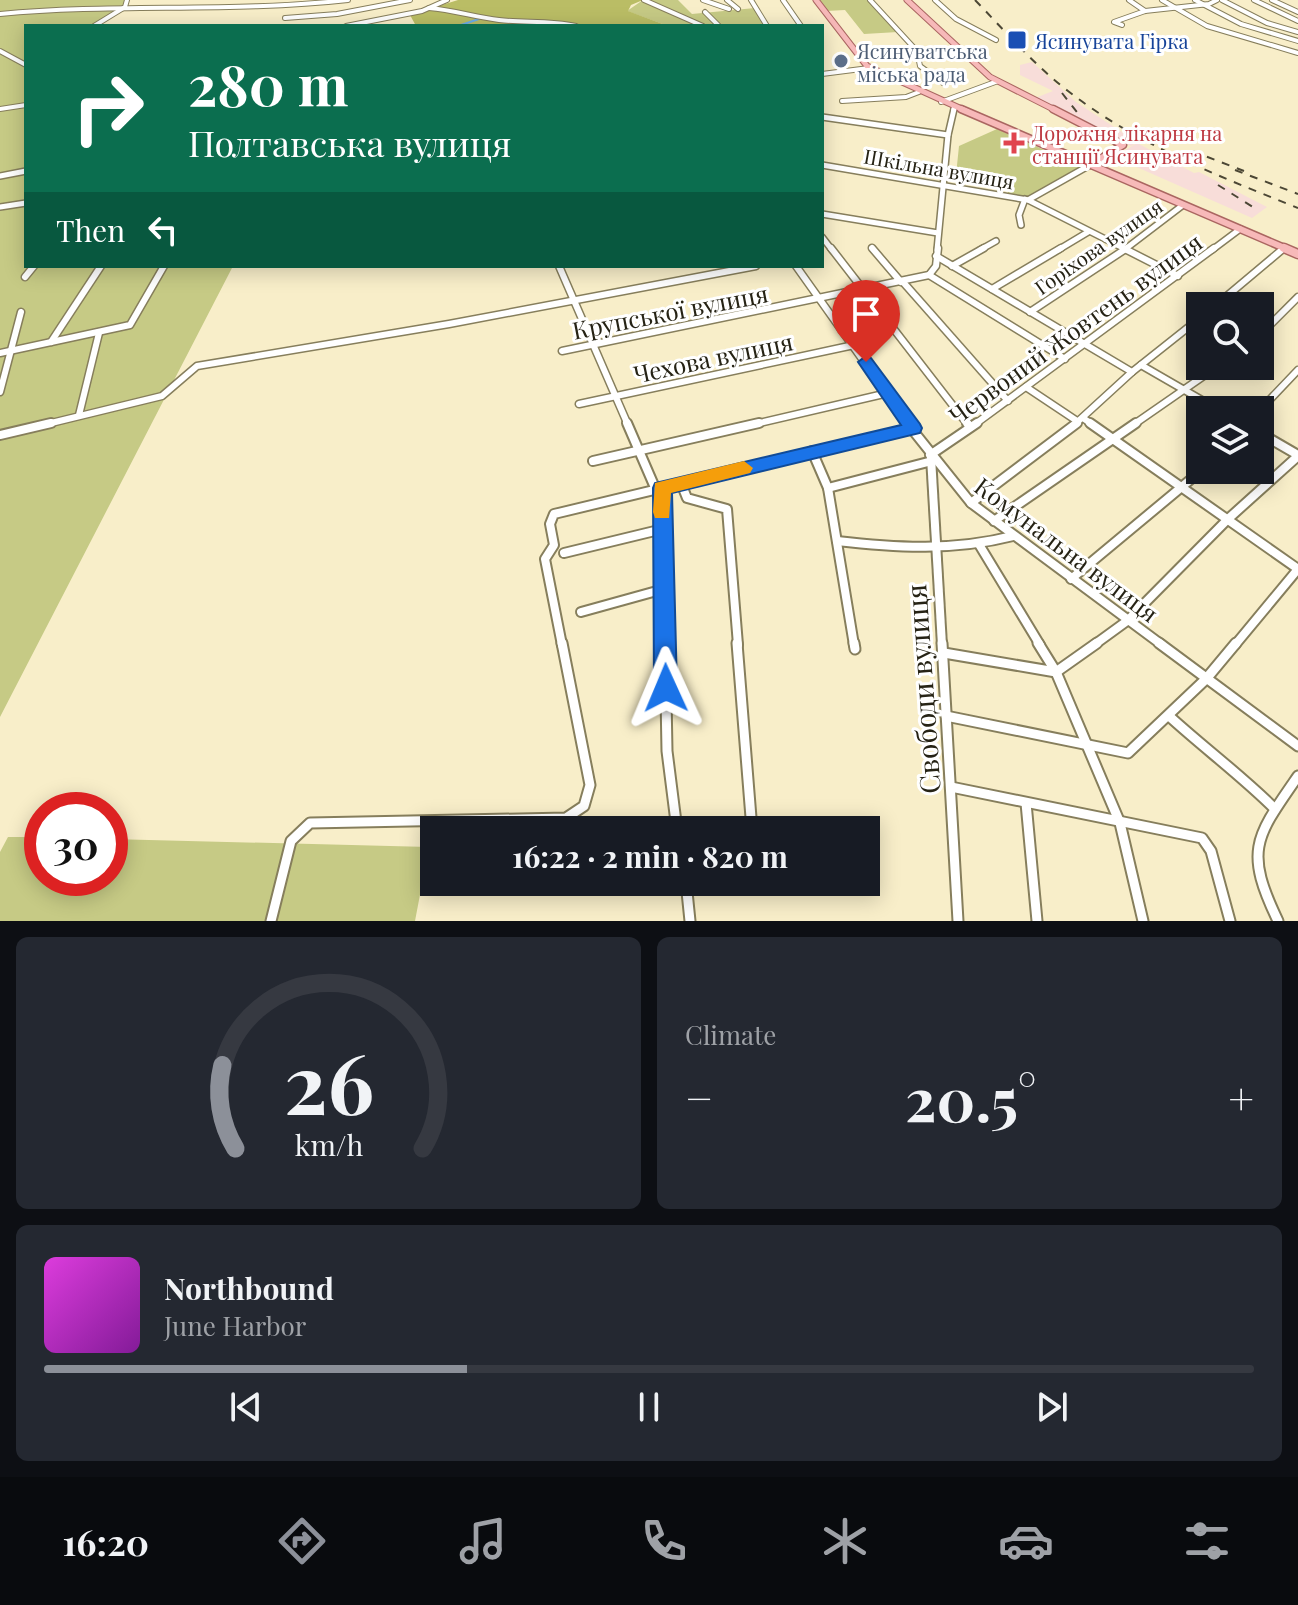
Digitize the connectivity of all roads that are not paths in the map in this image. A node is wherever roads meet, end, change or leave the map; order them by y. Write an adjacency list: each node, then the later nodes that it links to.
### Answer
1 (127, 0): 22 (street)
2 (348, 0): 22 (street)
3 (410, 0): 31 (street)
4 (445, 0): 23 (street)
5 (644, 0): 36 (street)
6 (703, 0): 25 (street)
7 (727, 0): 26 (street)
8 (751, 0): 38 (street)
9 (783, 0): 39 (street)
10 (816, 0): 47 (main road)
11 (870, 0): 50 (street)
12 (907, 0): 49 (main road)
13 (935, 0): 42 (street)
14 (1129, 0): 27 (street)
15 (1162, 0): 24 (street)
16 (1195, 0): 20 (street)
17 (1254, 0): 32 (street)
18 (1272, 0): 30 (street)
19 (1221, 1): 20 (street); 20 (street); 41 (street)
20 (1206, 4): 24 (street); 43 (street)
21 (7, 5): 28 (street)
22 (125, 7): 28 (street); 33 (street)
23 (429, 8): 34 (street); 35 (street)
24 (1175, 8): 27 (street); 45 (street)
25 (729, 9)
26 (738, 9)
27 (1145, 11): 40 (street)
28 (0, 12)
29 (703, 12): 37 (street)
30 (1298, 12)
31 (285, 18)
32 (1298, 21)
33 (97, 24)
34 (355, 24)
35 (568, 24)
36 (700, 24)
37 (715, 24)
38 (766, 24)
39 (800, 24)
40 (1122, 25)
41 (1298, 32)
42 (996, 40)
43 (1298, 41)
44 (0, 51): 46 (street)
45 (1298, 53)
46 (24, 64)
47 (867, 66): 48 (street); 51 (main road)
48 (824, 72)
49 (998, 81): 53 (street); 60 (main road)
50 (943, 83)
51 (919, 92): 52 (street); 53 (main road)
52 (842, 101)
53 (941, 102): 55 (main road)
54 (24, 105): 56 (street)
55 (954, 107): 58 (street); 60 (main road)
56 (0, 109)
57 (824, 117): 58 (street)
58 (948, 135): 63 (street)
59 (824, 165): 63 (street, Шкільна вулиця)
60 (1090, 165): 64 (street, Шкільна вулиця); 66 (main road)
61 (24, 171): 62 (street)
62 (0, 176)
63 (943, 185): 64 (street, Шкільна вулиця); 72 (street)
64 (1026, 199): 69 (street); 71 (street)
65 (24, 203): 67 (street)
66 (1183, 205): 70 (main road); 77 (street, Горіхова вулиця)
67 (0, 207)
68 (824, 214): 72 (street)
69 (1021, 225)
70 (1240, 229): 76 (main road); 88 (street, Червоний Жовтень вулиця)
71 (1088, 232): 77 (street); 91 (street)
72 (938, 233): 79 (street)
73 (824, 240): 92 (street)
74 (996, 241): 80 (street)
75 (872, 248): 90 (street)
76 (1284, 248): 78 (main road); 93 (street)
77 (1124, 250): 88 (street); 98 (street, Горіхова вулиця)
78 (1298, 254)
79 (936, 256): 80 (street); 87 (street)
80 (952, 266): 91 (street)
81 (32, 268): 89 (street)
82 (100, 268): 102 (street)
83 (163, 268): 101 (street)
84 (560, 268): 96 (street)
85 (746, 268): 96 (street)
86 (798, 268): 95 (street, Комунальна вулиця)
87 (928, 276): 90 (street, Крупської вулиця); 109 (street)
88 (1178, 276): 103 (street, Червоний Жовтень вулиця)
89 (25, 277)
90 (902, 282): 92 (street, Крупської вулиця); 121 (street)
91 (992, 289): 98 (street)
92 (863, 290): 95 (street, Крупської вулиця); 125 (street)
93 (1232, 292)
94 (1298, 297): 99 (street)
95 (821, 299): 104 (street, Крупської вулиця); 105 (street, Комунальна вулиця)
96 (574, 301): 104 (street); 123 (street)
97 (21, 312): 106 (street)
98 (1030, 312): 103 (street)
99 (1274, 321)
100 (1186, 329): 110 (street)
101 (99, 333): 102 (street); 123 (street)
102 (51, 342): 106 (street)
103 (1085, 344): 109 (street, Червоний Жовтень вулиця); 112 (street)
104 (593, 345): 107 (street, Крупської вулиця); 118 (street)
105 (854, 345): 117 (street, Комунальна вулиця); 118 (street, Чехова вулиця)
106 (12, 350): 108 (street); 116 (street)
107 (562, 351)
108 (0, 353)
109 (1065, 359): 114 (street, Червоний Жовтень вулиця)
110 (1141, 365): 112 (street); 115 (street)
111 (1298, 370): 120 (street)
112 (1132, 372): 124 (street)
113 (1199, 380): 115 (street)
114 (1026, 387): 121 (street, Червоний Жовтень вулиця); 124 (street)
115 (1186, 390): 119 (street); 128 (street)
116 (0, 392)
117 (888, 393): 126 (street, Комунальна вулиця); 130 (street)
118 (616, 396): 122 (street, Чехова вулиця); 130 (street)
119 (1196, 396)
120 (1273, 396)
121 (1008, 401): 125 (street, Червоний Жовтень вулиця)
122 (579, 404)
123 (79, 415): 127 (street)
124 (1080, 419): 128 (street); 140 (street)
125 (970, 427): 133 (street, Червоний Жовтень вулиця)
126 (913, 428): 131 (street); 133 (street, Комунальна вулиця)
127 (0, 435)
128 (1116, 439): 138 (street); 142 (street)
129 (1274, 441): 132 (street)
130 (639, 450): 134 (street); 139 (street)
131 (812, 451): 135 (street); 137 (street)
132 (1298, 455): 141 (street)
133 (931, 458): 137 (street); 140 (street, Комунальна вулиця); 147 (street, Свободи вулиця)
134 (593, 461)
135 (681, 483): 139 (street); 167 (street)
136 (1188, 484): 138 (street)
137 (828, 488): 145 (street)
138 (1184, 488): 141 (street); 150 (street)
139 (659, 489): 143 (street); 170 (street)
140 (971, 503): 142 (street, Комунальна вулиця)
141 (1228, 519): 149 (street); 153 (street)
142 (994, 521): 144 (street, Комунальна вулиця)
143 (663, 529): 148 (street); 151 (street)
144 (1013, 536): 146 (street); 150 (street, Комунальна вулиця)
145 (837, 541): 147 (street); 154 (street)
146 (980, 546): 147 (street); 156 (street)
147 (935, 549): 155 (street, Свободи вулиця)
148 (564, 553)
149 (1298, 569): 157 (street)
150 (1071, 579): 153 (street, Комунальна вулиця)
151 (664, 589): 152 (street); 166 (street)
152 (581, 612)
153 (1127, 621): 156 (street); 157 (street, Комунальна вулиця)
154 (855, 649)
155 (944, 653): 156 (street); 158 (street, Свободи вулиця)
156 (1056, 672): 160 (street)
157 (1206, 679): 159 (street); 161 (street, Комунальна вулиця)
158 (946, 716): 160 (street); 163 (street, Свободи вулиця)
159 (1169, 716): 160 (street); 165 (street)
160 (1087, 744): 168 (street)
161 (1298, 746)
162 (1298, 776): 165 (street)
163 (951, 787): 164 (street); 172 (street, Свободи вулиця)
164 (1026, 803): 168 (street); 173 (street)
165 (1275, 809): 176 (street)
166 (675, 816)
167 (751, 816)
168 (1120, 823): 174 (street); 175 (street)
169 (687, 896): 171 (street)
170 (271, 921)
171 (690, 921)
172 (958, 921)
173 (1037, 921)
174 (1143, 921)
175 (1230, 921)
176 (1278, 921)

